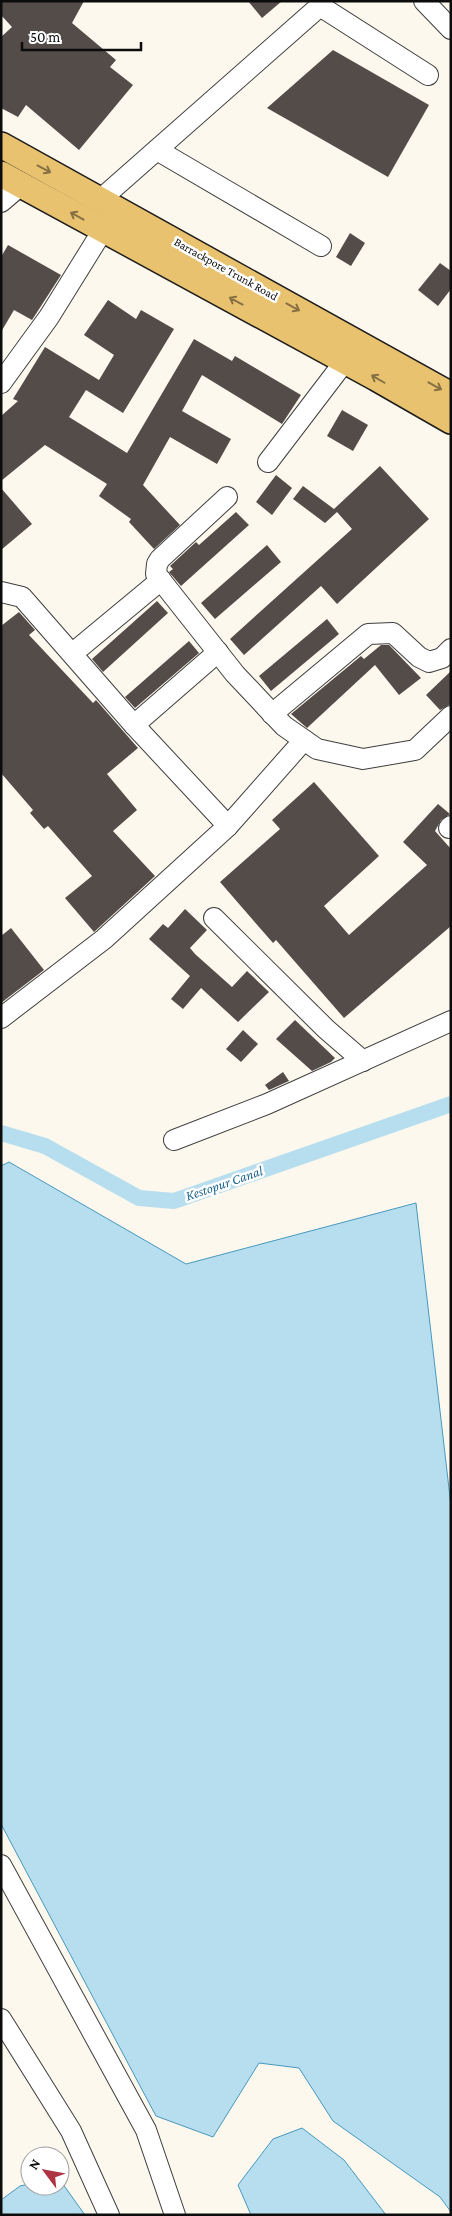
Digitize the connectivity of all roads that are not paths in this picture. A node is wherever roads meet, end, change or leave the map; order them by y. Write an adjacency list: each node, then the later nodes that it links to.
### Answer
1 (424, 1): 2 (street)
2 (451, 29)
3 (428, 75): 5 (street)
4 (1, 145): 7 (main road, Barrackpore Trunk Road, one-way to 7)
5 (158, 150): 7 (street); 10 (street)
6 (11, 179): 8 (street); 9 (main road, Barrackpore Trunk Road, one-way to 6)
7 (101, 199): 13 (main road, Barrackpore Trunk Road, one-way to 13)
8 (1, 202)
9 (102, 230): 11 (main road, Barrackpore Trunk Road, one-way to 9); 12 (street)
10 (321, 246)
11 (345, 361): 14 (main road, Barrackpore Trunk Road, one-way to 11); 15 (street)
12 (1, 383)
13 (451, 395)
14 (451, 421)
15 (268, 462)
16 (227, 498): 17 (street)
17 (162, 580): 20 (street); 21 (street)
18 (1, 592): 21 (street)
19 (451, 650): 22 (street)
20 (218, 652): 22 (street); 24 (street)
21 (73, 653): 24 (street)
22 (272, 714): 25 (street)
23 (451, 716): 25 (street)
24 (134, 725): 26 (street)
25 (304, 740): 26 (street)
26 (228, 826): 28 (street)
27 (214, 918): 30 (street)
28 (1, 1018)
29 (451, 1021): 30 (street)
30 (363, 1061): 31 (street)
31 (174, 1140)
32 (1, 1865): 35 (street)
33 (1, 2018): 34 (street)
34 (109, 2215)
35 (175, 2215)

